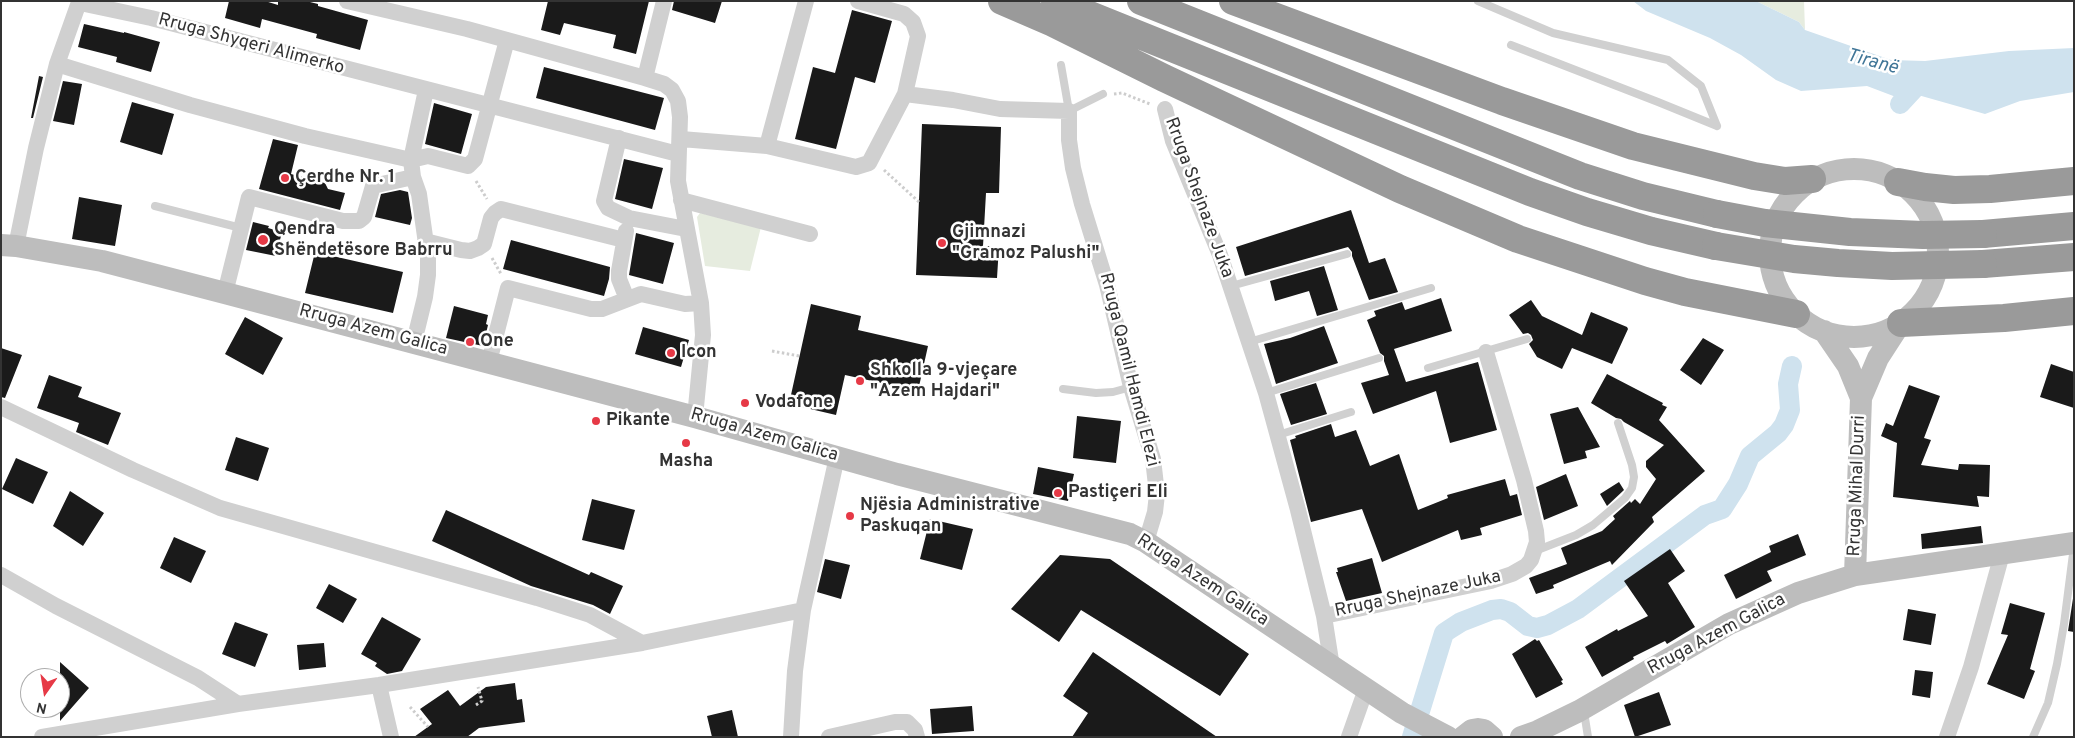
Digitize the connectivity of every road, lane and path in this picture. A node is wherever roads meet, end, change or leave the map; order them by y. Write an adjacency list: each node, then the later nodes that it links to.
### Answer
1 (346, 1): 10 (street)
2 (664, 1): 14 (street)
3 (806, 1): 22 (street)
4 (858, 1): 16 (street)
5 (1002, 1): 52 (highway)
6 (1055, 1): 44 (highway, bridge)
7 (1141, 1): 35 (highway, bridge)
8 (1233, 1): 27 (highway)
9 (1478, 1): 11 (lane)
10 (507, 40): 14 (street); 18 (street)
11 (1510, 45)
12 (57, 64): 15 (street, Rruga Shyqeri Alimerko); 26 (street); 42 (street, Rruga Shyqeri Alimerko)
13 (1061, 65): 20 (lane)
14 (646, 78): 23 (street)
15 (426, 90): 18 (street, Rruga Shyqeri Alimerko); 26 (street)
16 (904, 94): 20 (street); 24 (street)
17 (1103, 94): 19 (path); 20 (lane)
18 (491, 106): 21 (street, Rruga Shyqeri Alimerko); 25 (street)
19 (1165, 109): 45 (street, Rruga Shejnaze Juka)
20 (1069, 111): 64 (street, Rruga Qamil Hamdi Elezi)
21 (619, 138): 23 (street, Rruga Shyqeri Alimerko); 34 (street)
22 (767, 146): 23 (street, Rruga Shyqeri Alimerko); 24 (street, Rruga Shyqeri Alimerko)
23 (679, 147): 30 (street)
24 (869, 163): 31 (path)
25 (468, 166): 26 (street); 33 (path)
26 (412, 168): 36 (street); 40 (street)
27 (1812, 179): 29 (main road); 52 (main road)
28 (2074, 181): 29 (highway)
29 (1898, 182): 53 (main road)
30 (681, 200): 37 (street); 38 (street)
31 (919, 202)
32 (155, 206): 36 (lane)
33 (495, 213): 39 (street); 41 (street)
34 (629, 218): 37 (street); 39 (street)
35 (2074, 226)
36 (241, 228): 48 (street)
37 (686, 229): 50 (street)
38 (810, 234)
39 (624, 240): 49 (street)
40 (425, 241): 41 (street); 56 (street)
41 (484, 244): 46 (path)
42 (8, 246): 48 (main road, Rruga Azem Galica)
43 (1346, 254): 45 (lane, Rruga Shejnaze Juka)
44 (2074, 257)
45 (1231, 286): 57 (street, Rruga Shejnaze Juka)
46 (508, 288): 49 (street); 62 (street)
47 (1430, 288): 57 (lane)
48 (225, 293): 56 (main road, Rruga Azem Galica)
49 (627, 299): 50 (street)
50 (701, 303): 70 (street)
51 (2074, 311): 53 (highway)
52 (1796, 314): 54 (main road)
53 (1901, 323): 54 (main road); 67 (main road)
54 (1824, 331): 67 (main road)
55 (1527, 339): 59 (lane)
56 (414, 342): 62 (main road, Rruga Azem Galica)
57 (1249, 342): 66 (street, Rruga Shejnaze Juka)
58 (772, 351): 60 (path)
59 (1486, 352): 63 (lane); 76 (street)
60 (800, 356)
61 (1379, 358): 66 (lane)
62 (490, 362): 70 (main road, Rruga Azem Galica)
63 (1428, 368)
64 (1131, 387): 65 (lane); 74 (street, Rruga Qamil Hamdi Elezi)
65 (1063, 389)
66 (1266, 393): 72 (street, Rruga Shejnaze Juka)
67 (1861, 398): 79 (main road, Rruga Mihal Durri)
68 (1, 407): 82 (street)
69 (1352, 412): 72 (lane)
70 (695, 417): 73 (main road, Rruga Azem Galica)
71 (1618, 423): 76 (lane)
72 (1278, 435): 81 (street, Rruga Shejnaze Juka)
73 (836, 457): 74 (main road, Rruga Azem Galica); 80 (street)
74 (1146, 542): 83 (main road, Rruga Azem Galica)
75 (2074, 544): 77 (main road, Rruga Azem Galica); 104 (lane)
76 (1535, 552): 81 (street, Rruga Shejnaze Juka)
77 (2002, 554): 79 (main road, Rruga Azem Galica); 103 (street)
78 (1, 575): 87 (street)
79 (1856, 575): 90 (main road, Rruga Azem Galica)
80 (803, 610): 82 (street); 95 (street)
81 (1324, 616): 83 (street, Rruga Shejnaze Juka)
82 (642, 643): 84 (street)
83 (1332, 666): 85 (main road, Rruga Azem Galica)
84 (379, 685): 87 (street); 94 (street)
85 (1366, 689): 92 (main road, Rruga Azem Galica); 98 (street)
86 (482, 701): 88 (path)
87 (238, 704): 93 (street)
88 (476, 706)
89 (410, 707): 91 (path)
90 (1584, 708): 101 (main road, Rruga Azem Galica); 102 (lane)
91 (428, 727)
92 (1438, 732)
93 (42, 737)
94 (391, 737)
95 (791, 737)
96 (829, 737): 97 (street)
97 (917, 737)
98 (1349, 737)
99 (1463, 737): 100 (main road)
100 (1492, 737)
101 (1522, 737)
102 (1588, 737)
103 (1947, 737)
104 (2033, 737)

